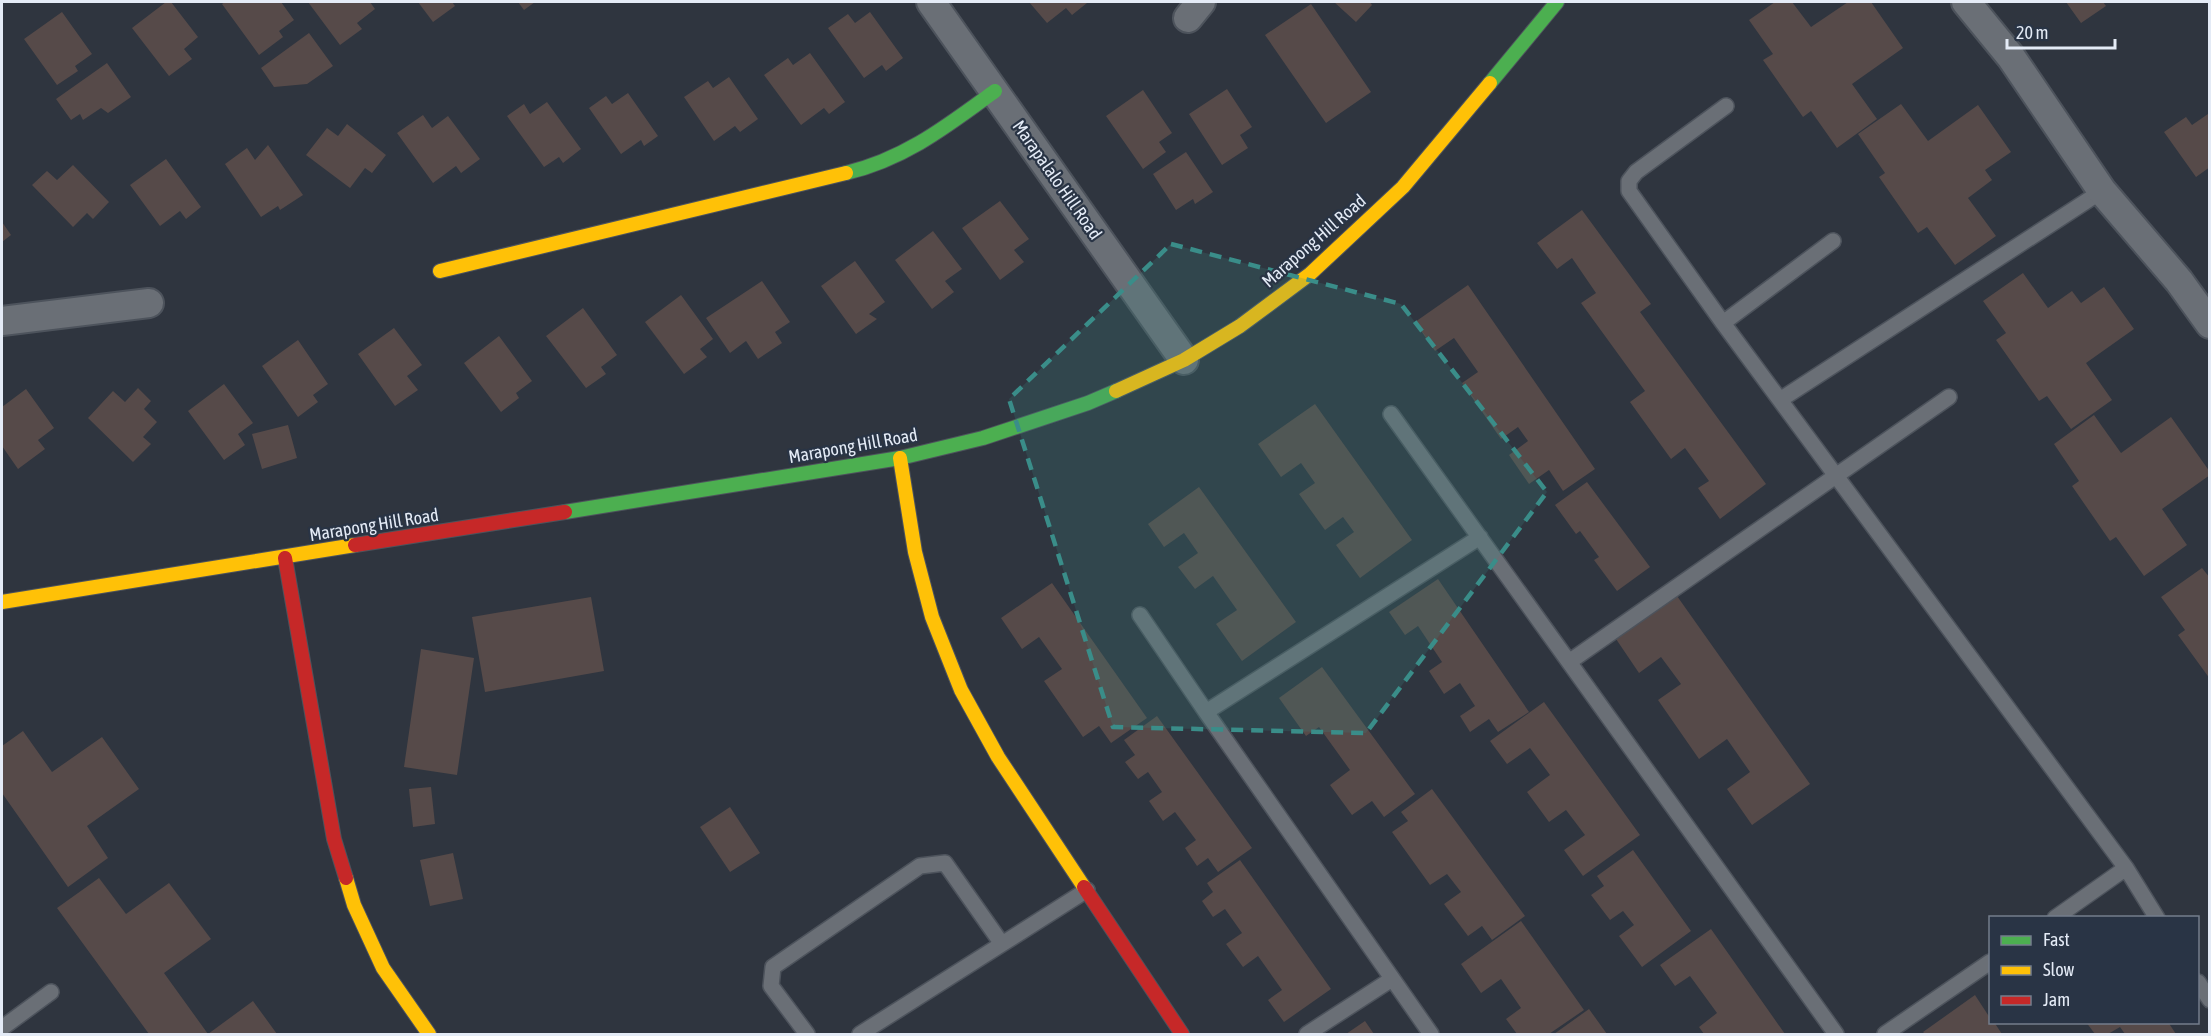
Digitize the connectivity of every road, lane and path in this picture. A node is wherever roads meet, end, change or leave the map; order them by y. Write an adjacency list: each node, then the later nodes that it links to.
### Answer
1 (931, 2): 4 (street, Marapalalo Hill Road)
2 (1557, 2): 13 (street, Marapong Hill Road)
3 (1966, 2): 6 (street)
4 (995, 91): 8 (street); 13 (street, Marapalalo Hill Road)
5 (1726, 106): 11 (lane)
6 (2102, 191): 12 (street); 15 (lane)
7 (1833, 241): 11 (lane)
8 (440, 271)
9 (149, 303): 10 (street)
10 (2, 321)
11 (1723, 323): 15 (lane)
12 (2210, 324)
13 (1184, 360): 17 (street, Marapong Hill Road)
14 (1949, 397): 18 (lane)
15 (1780, 400): 18 (lane)
16 (1391, 414): 19 (lane)
17 (900, 458): 20 (street, Marapong Hill Road); 26 (street)
18 (1836, 475): 23 (lane); 25 (lane)
19 (1480, 537): 23 (lane); 24 (lane)
20 (285, 558): 21 (street, Marapong Hill Road); 36 (street)
21 (2, 602)
22 (1140, 615): 24 (lane)
23 (1569, 662): 42 (lane)
24 (1206, 712): 31 (lane)
25 (2126, 868): 27 (lane); 28 (lane)
26 (1087, 890): 29 (lane); 39 (street)
27 (2058, 916)
28 (2156, 916)
29 (1002, 944): 37 (lane); 38 (lane)
30 (1989, 963): 43 (lane)
31 (1392, 979): 40 (lane); 41 (lane)
32 (2199, 984): 34 (lane)
33 (51, 992): 35 (lane)
34 (2210, 1000)
35 (2, 1028)
36 (429, 1035)
37 (807, 1035)
38 (860, 1035)
39 (1182, 1035)
40 (1307, 1035)
41 (1431, 1035)
42 (1836, 1035)
43 (1885, 1035)

